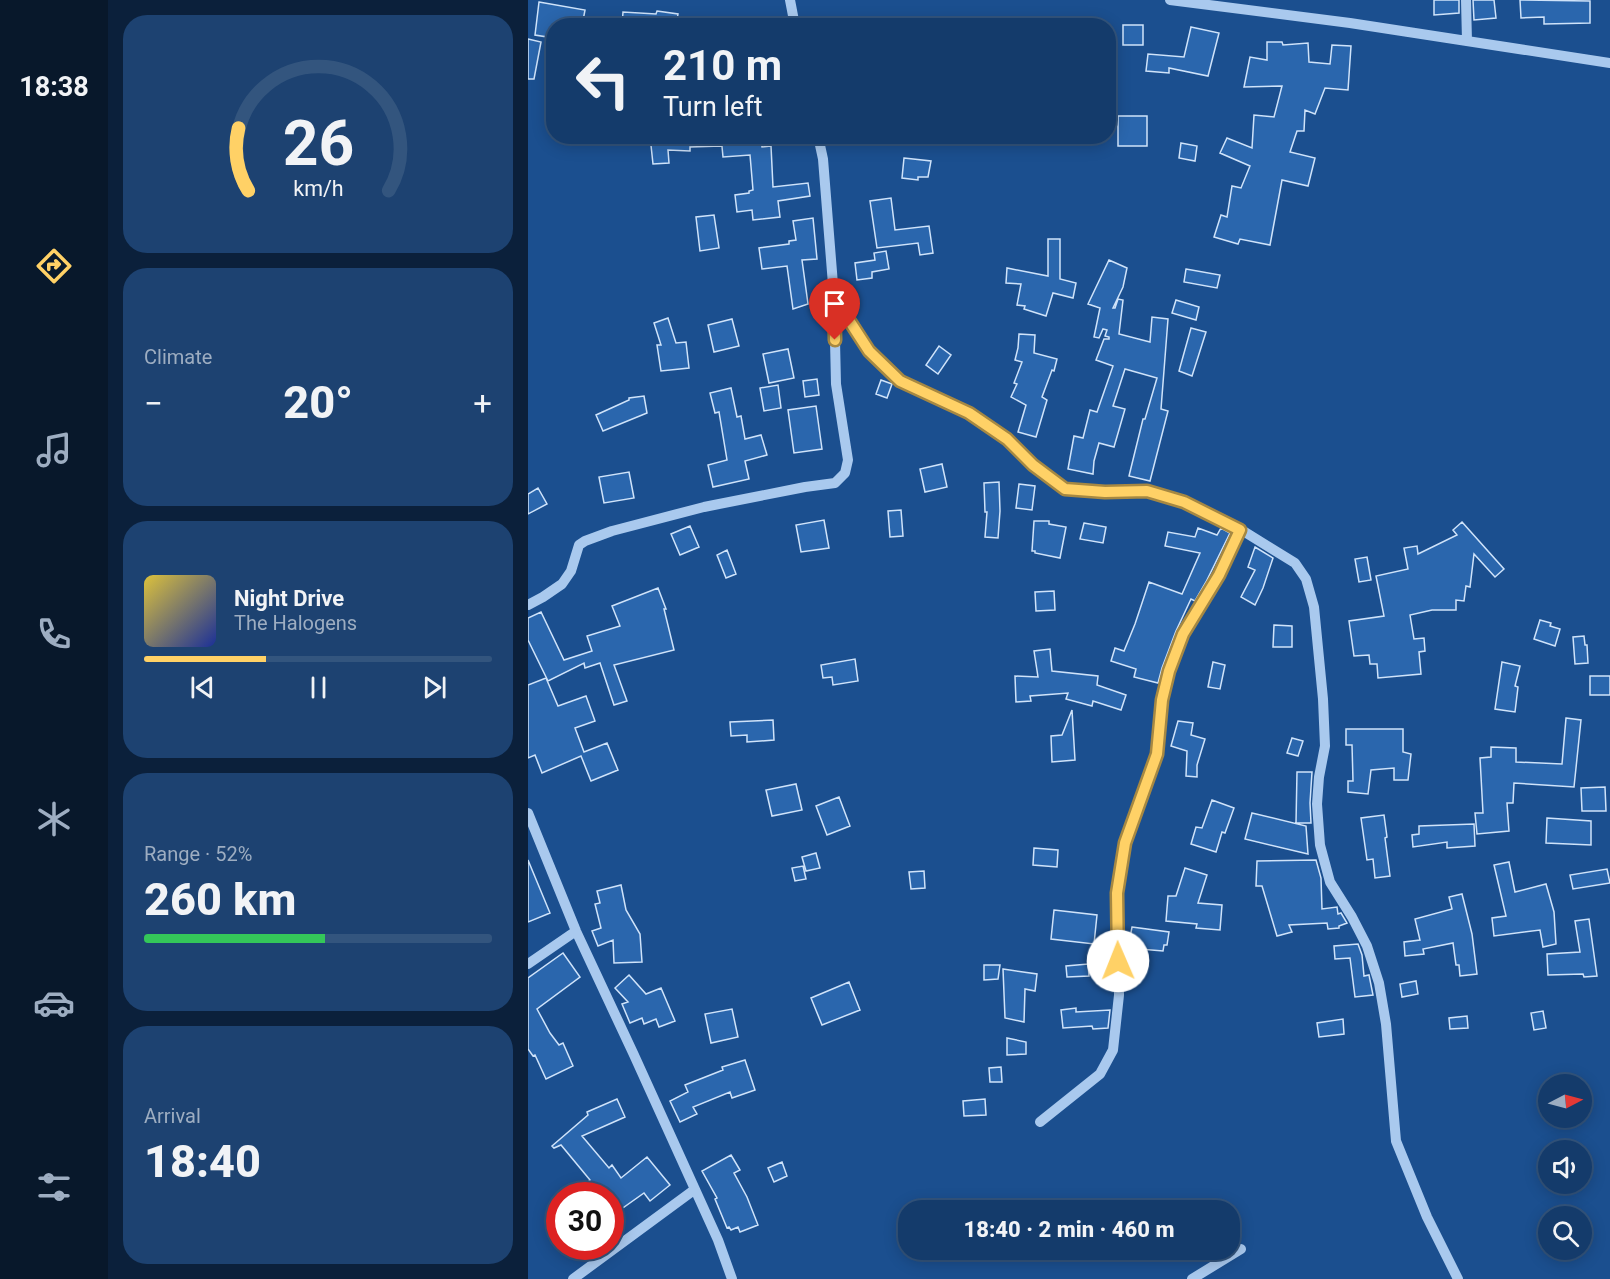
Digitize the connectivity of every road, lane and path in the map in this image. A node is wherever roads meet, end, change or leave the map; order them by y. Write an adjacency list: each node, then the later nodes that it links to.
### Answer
1 (790, 0): 4 (street)
2 (1170, 0): 5 (street)
3 (1466, 0): 5 (street)
4 (793, 18)
5 (1467, 41): 6 (street)
6 (1610, 63)
7 (820, 144): 8 (street)
8 (834, 297): 9 (street); 10 (street)
9 (1240, 530): 14 (street); 20 (street)
10 (528, 605)
11 (528, 813): 12 (street)
12 (576, 931): 13 (street); 15 (street)
13 (528, 964)
14 (1040, 1122)
15 (694, 1190): 17 (street); 18 (street)
16 (1241, 1249): 19 (street)
17 (573, 1279)
18 (732, 1279)
19 (1192, 1279)
20 (1458, 1279)

